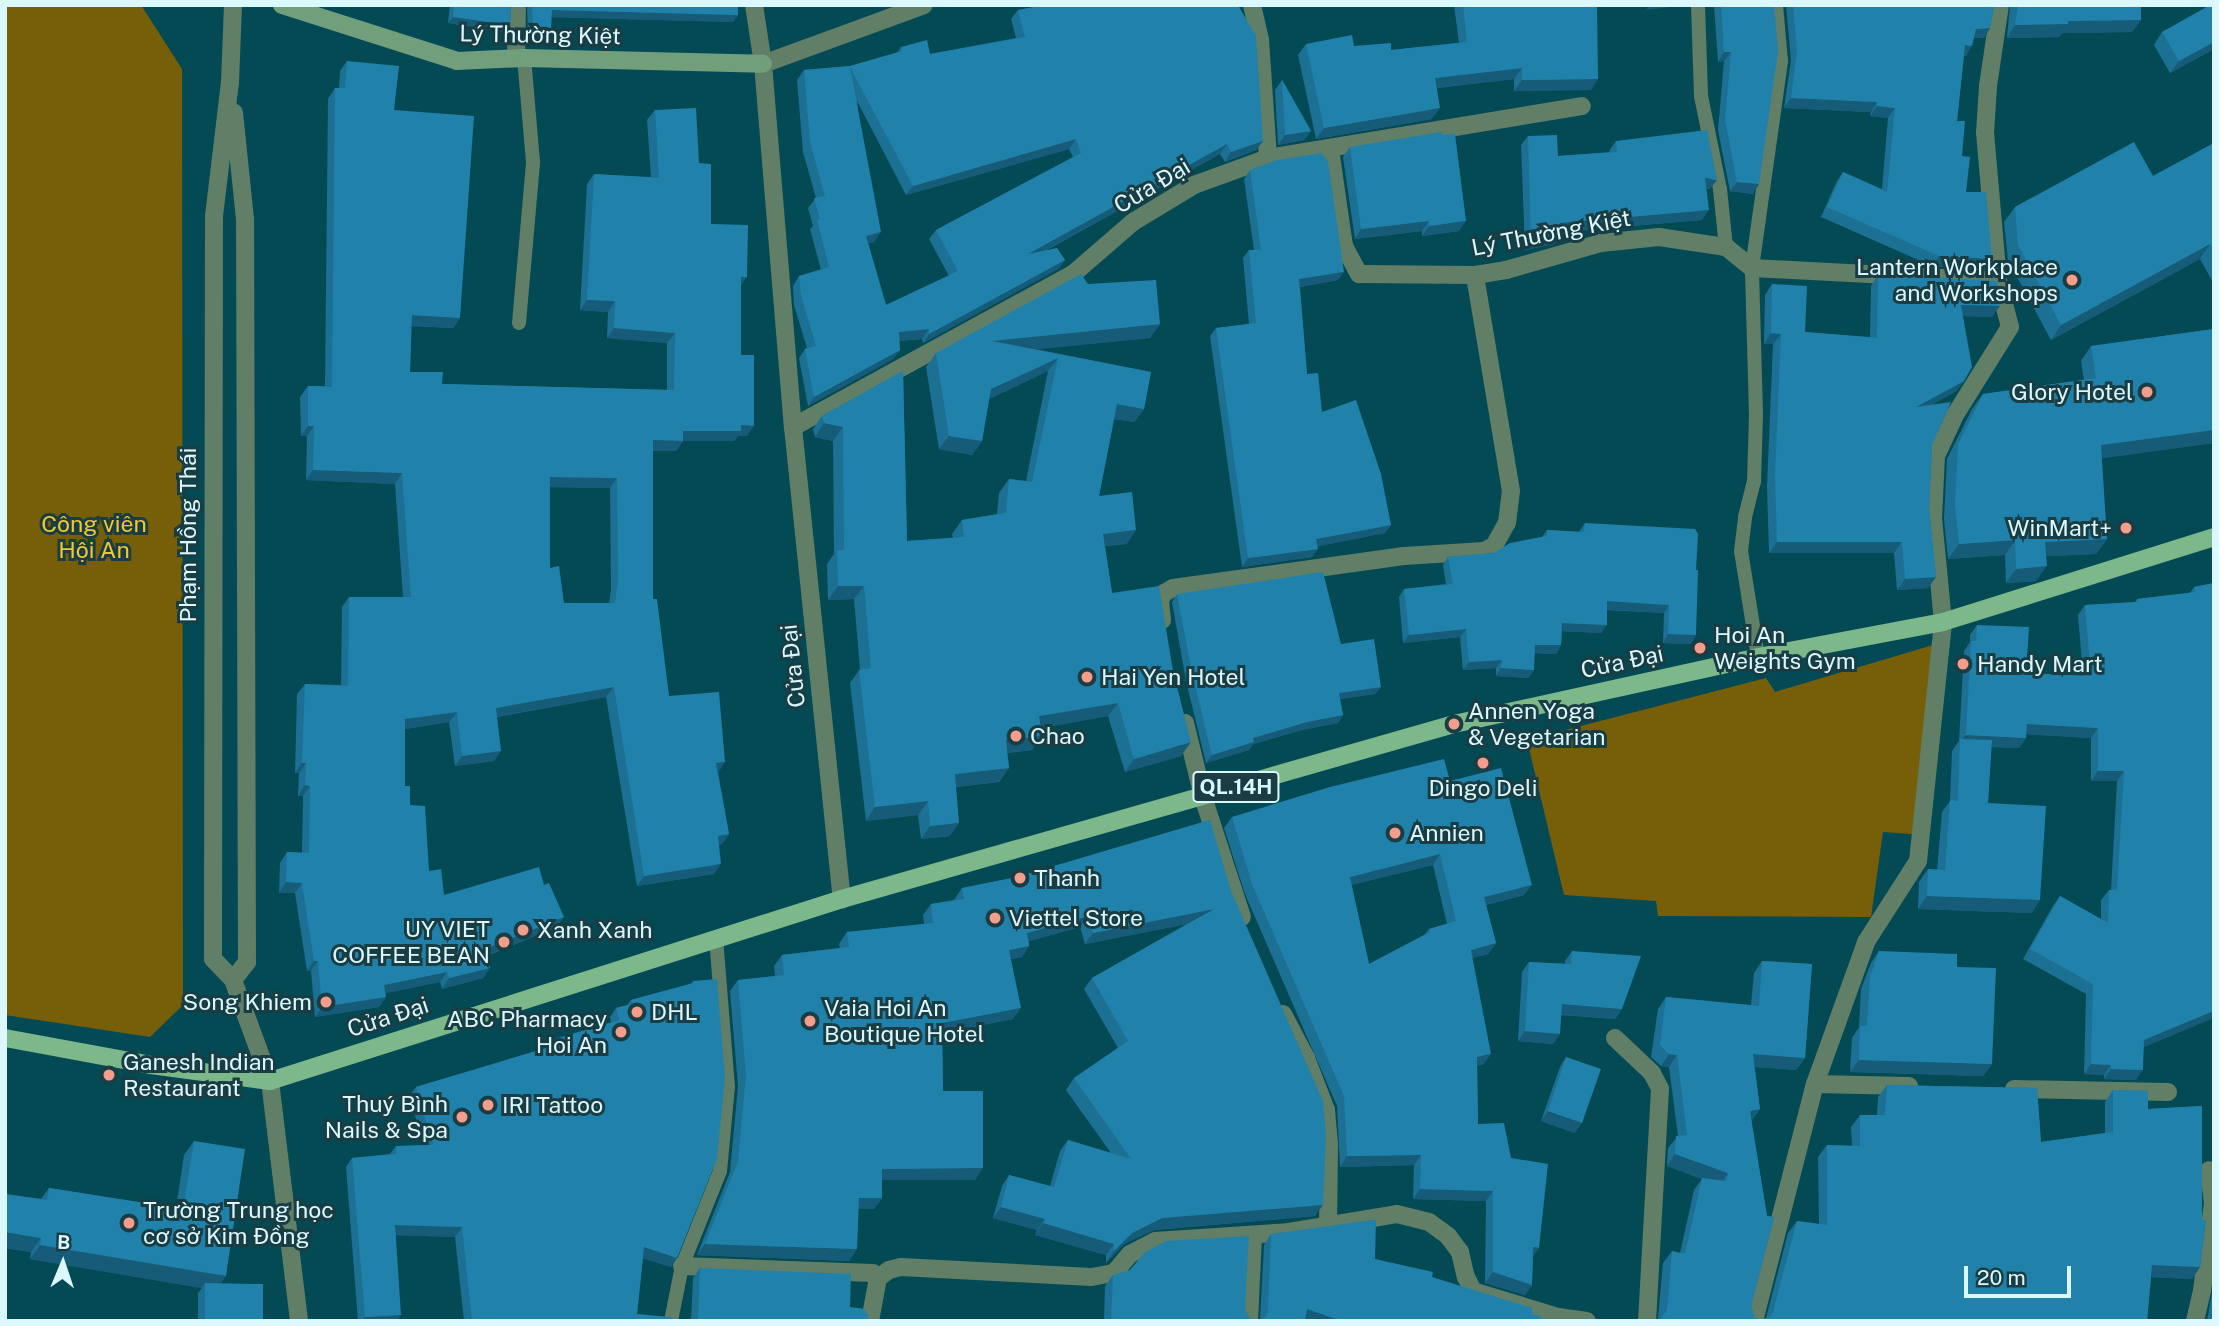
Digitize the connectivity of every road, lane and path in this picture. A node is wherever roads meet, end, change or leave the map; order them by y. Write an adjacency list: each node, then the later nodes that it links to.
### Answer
1 (233, 5): 12 (street, Phạm Hồng Thái)
2 (282, 5): 10 (main road, Lý Thường Kiệt)
3 (517, 5): 10 (street)
4 (754, 5): 11 (street, Cửa Đại)
5 (924, 5): 11 (street)
6 (1252, 5): 15 (street)
7 (1698, 5): 16 (lane)
8 (1776, 5): 17 (lane)
9 (2000, 5): 19 (street)
10 (520, 58): 11 (main road, Lý Thường Kiệt); 20 (lane)
11 (763, 64): 21 (street, Cửa Đại)
12 (230, 82): 22 (street, Phạm Hồng Thái); 23 (street, Phạm Hồng Thái)
13 (1582, 106): 14 (street, Cửa Đại)
14 (1330, 149): 15 (street, Cửa Đại); 18 (street, Lý Thường Kiệt)
15 (1268, 159): 21 (street, Cửa Đại)
16 (1726, 247): 17 (street); 18 (street, Lý Thường Kiệt)
17 (1752, 268): 19 (street); 27 (lane)
18 (1475, 275): 26 (street)
19 (1998, 281): 25 (street)
20 (519, 323)
21 (793, 427): 30 (street, Cửa Đại)
22 (213, 528): 23 (street); 33 (street, Phạm Hồng Thái)
23 (246, 528): 33 (street, Phạm Hồng Thái)
24 (2214, 537): 25 (main road, Cửa Đại / QL.14H)
25 (1942, 622): 27 (main road, Cửa Đại / QL.14H); 38 (street)
26 (1165, 634)
27 (1758, 657): 29 (main road, Cửa Đại / QL.14H)
28 (1181, 709): 29 (street)
29 (1203, 797): 30 (main road, Cửa Đại / QL.14H); 31 (street)
30 (842, 899): 32 (main road, Cửa Đại / QL.14H)
31 (1250, 936)
32 (716, 937): 37 (main road, Cửa Đại / QL.14H); 45 (lane)
33 (233, 980): 37 (street, Phạm Hồng Thái)
34 (1276, 998): 43 (street)
35 (5, 1038): 37 (main road, QL.14H)
36 (1615, 1038): 53 (street)
37 (270, 1081): 48 (street, Phạm Hồng Thái)
38 (1815, 1084): 39 (street); 54 (street)
39 (1926, 1087)
40 (1996, 1088): 41 (street)
41 (2168, 1092)
42 (2209, 1170): 55 (street)
43 (1328, 1225): 44 (street); 47 (street)
44 (1253, 1235): 46 (street); 51 (street)
45 (682, 1266): 46 (street); 49 (lane)
46 (878, 1278): 50 (street)
47 (1558, 1319): 52 (street)
48 (299, 1321)
49 (671, 1321)
50 (870, 1321)
51 (1250, 1321)
52 (1587, 1321)
53 (1647, 1321)
54 (1754, 1321)
55 (2194, 1321)

